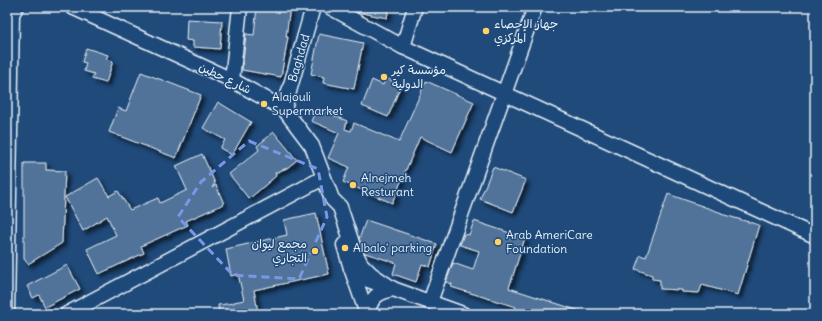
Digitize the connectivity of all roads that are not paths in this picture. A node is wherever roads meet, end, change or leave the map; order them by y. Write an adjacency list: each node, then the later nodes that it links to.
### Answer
1 (72, 7): 9 (street, شارع حطين)
2 (240, 7): 9 (street)
3 (313, 7): 11 (street, Baghdad)
4 (330, 7): 8 (street)
5 (415, 7): 8 (street)
6 (535, 7): 10 (street)
7 (12, 11): 19 (street)
8 (403, 48): 10 (street)
9 (232, 80): 11 (street, شارع حطين)
10 (504, 95): 14 (street); 20 (street)
11 (284, 108): 12 (street, شارع حطين)
12 (323, 178): 13 (street, شارع حطين); 22 (street)
13 (332, 199): 15 (street); 16 (street)
14 (815, 236)
15 (351, 268): 16 (street); 18 (street)
16 (368, 277): 17 (street); 18 (street)
17 (393, 289): 20 (street); 23 (street)
18 (359, 293): 23 (street)
19 (8, 298): 21 (street)
20 (430, 302): 24 (street)
21 (7, 314)
22 (67, 314)
23 (367, 314)
24 (463, 314)

